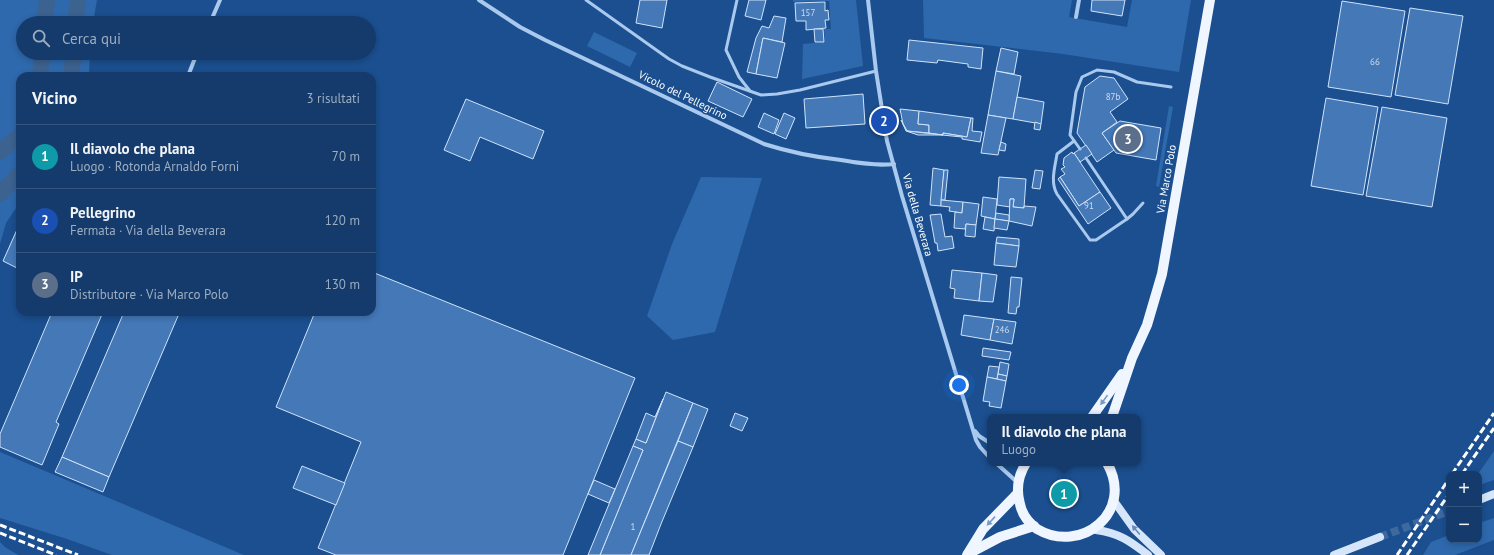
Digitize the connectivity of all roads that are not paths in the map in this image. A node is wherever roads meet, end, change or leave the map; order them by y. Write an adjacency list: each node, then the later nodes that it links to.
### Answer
1 (220, 0): 8 (street)
2 (479, 0): 18 (street, Vicolo del Pellegrino)
3 (586, 0): 14 (lane)
4 (737, 0): 14 (lane)
5 (868, 0): 11 (street, Via della Beverara)
6 (1079, 0): 9 (street)
7 (1210, 0): 21 (main road, Via Marco Polo)
8 (213, 16)
9 (1076, 17)
10 (195, 60): 12 (street)
11 (876, 71): 14 (lane); 18 (street, Via della Beverara)
12 (190, 72)
13 (1171, 87): 15 (lane)
14 (750, 91)
15 (1074, 141): 16 (lane); 20 (lane)
16 (1080, 150)
17 (1086, 158): 20 (lane)
18 (894, 164): 24 (street, Via della Beverara)
19 (1143, 202): 20 (lane)
20 (1127, 219)
21 (1132, 358): 22 (main road, Via Marco Polo, one-way to 22); 23 (main road, Via Marco Polo)
22 (1094, 414)
23 (1113, 414)
24 (974, 430): 25 (street); 26 (street, Via della Beverara)
25 (987, 441)
26 (987, 455)
27 (999, 466): 30 (street)
28 (1024, 466): 30 (main road)
29 (1108, 466): 33 (main road)
30 (1018, 488): 34 (main road); 37 (main road, one-way to 37)
31 (1494, 494): 32 (street)
32 (1482, 499)
33 (1114, 501): 35 (main road); 39 (street, one-way to 33)
34 (1034, 526): 35 (main road); 37 (main road)
35 (1096, 530): 38 (street)
36 (1380, 537): 40 (street)
37 (967, 555)
38 (1148, 555)
39 (1161, 555)
40 (1334, 555)

